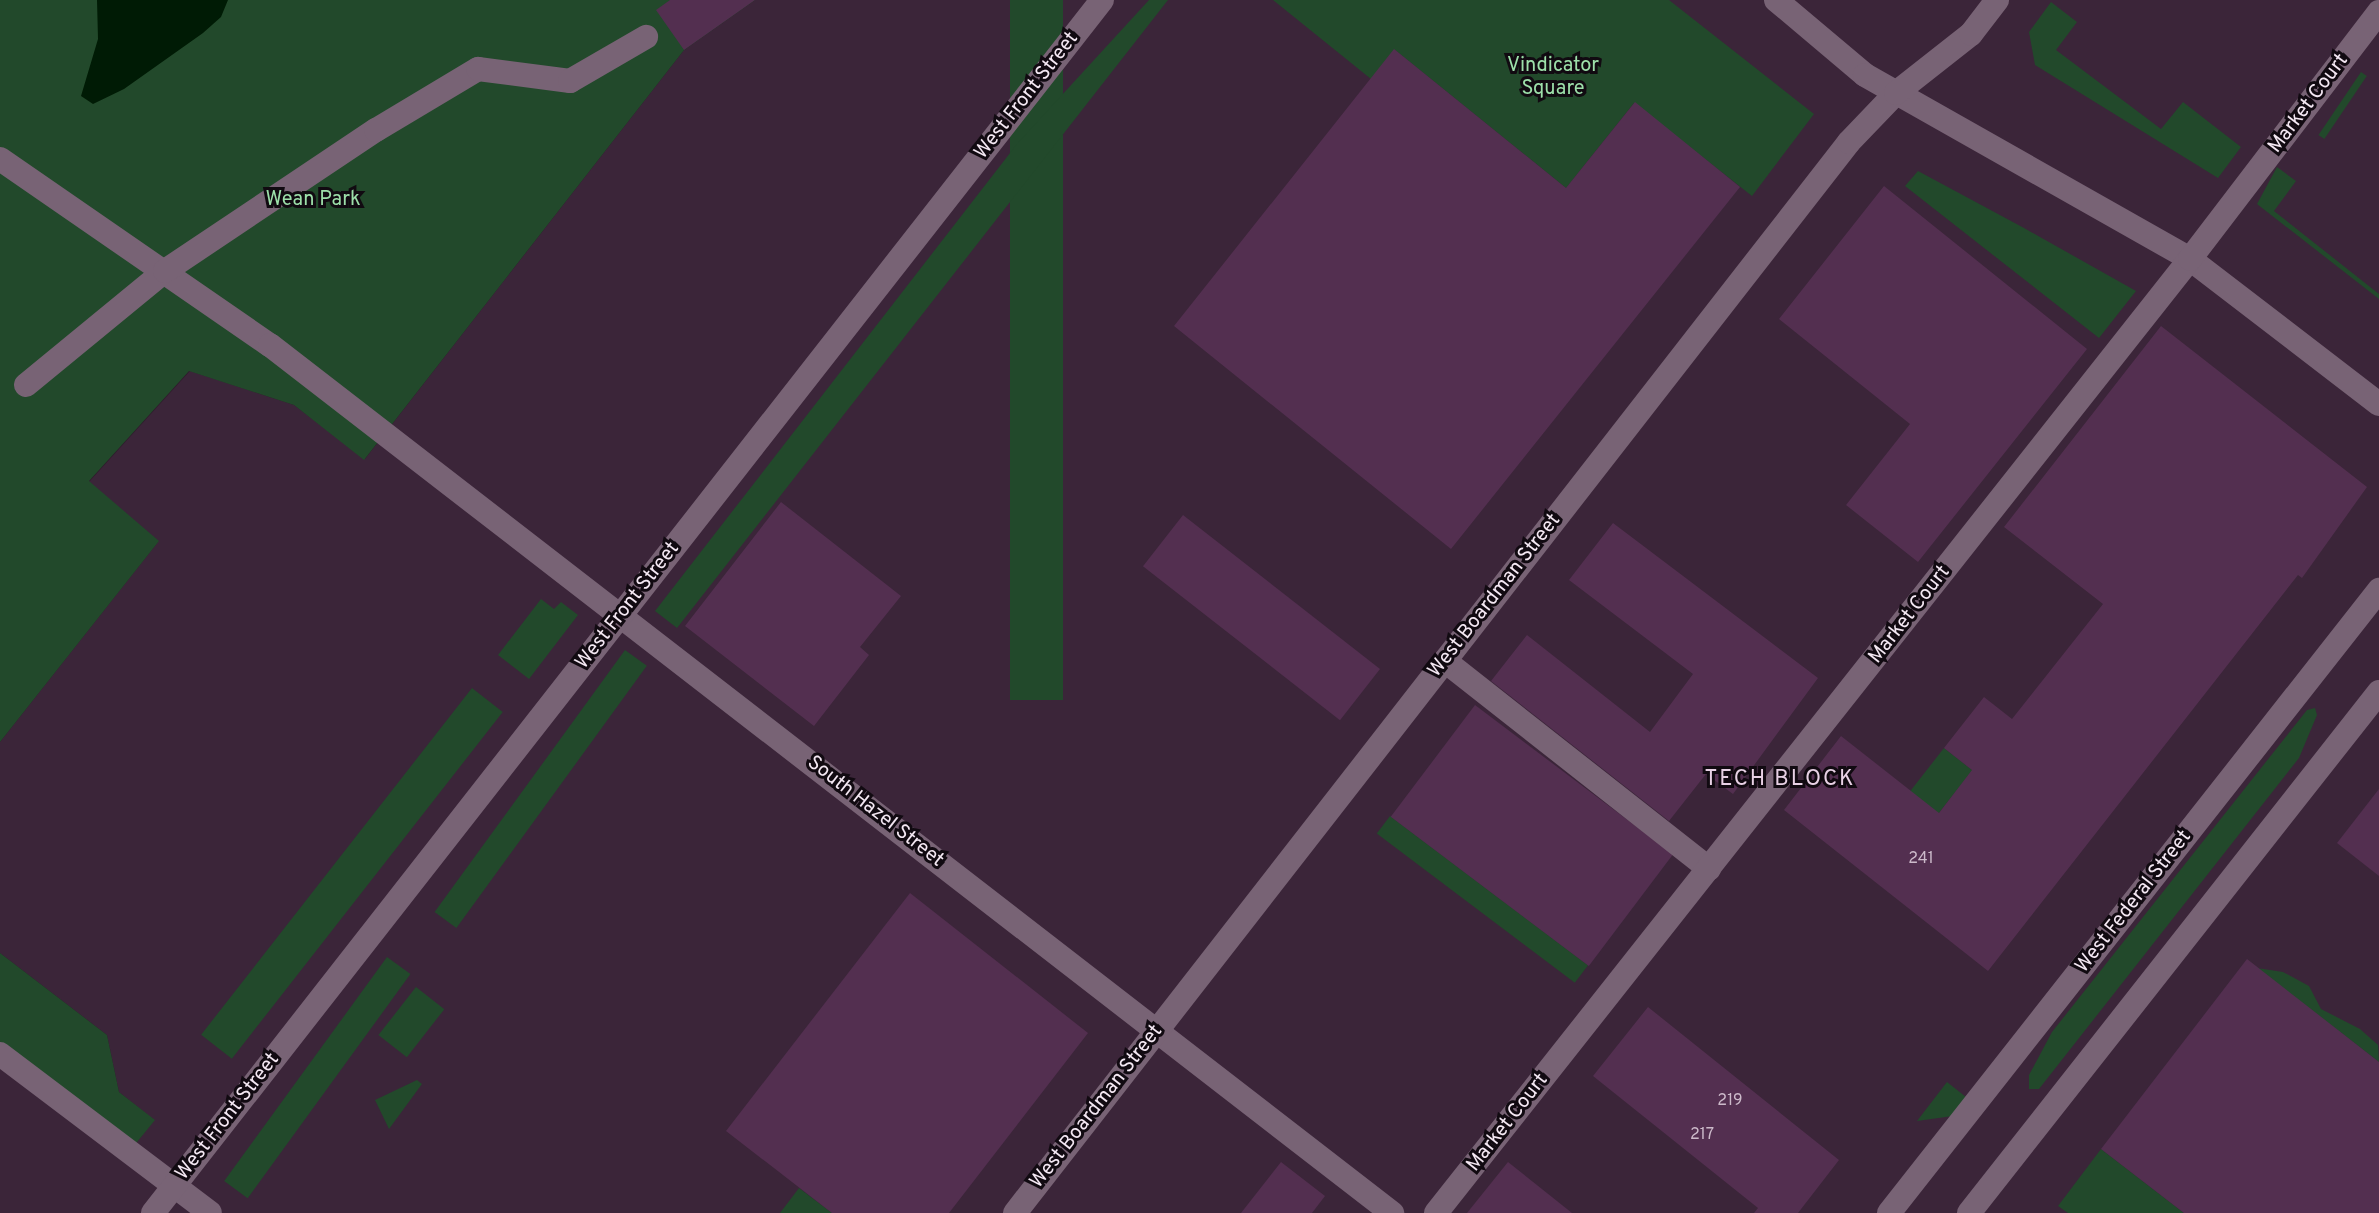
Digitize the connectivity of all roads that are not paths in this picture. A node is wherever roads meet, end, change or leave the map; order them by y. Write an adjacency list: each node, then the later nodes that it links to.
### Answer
1 (1102, 0): 13 (street, West Front Street)
2 (1776, 0): 6 (street)
3 (1997, 0): 6 (street, West Boardman Street)
4 (2379, 12): 8 (street, Market Court)
5 (646, 37): 9 (street)
6 (1896, 93): 8 (street); 14 (street, West Boardman Street)
7 (0, 159): 9 (street, South Hazel Street)
8 (2190, 259): 11 (street); 16 (street, Market Court)
9 (165, 271): 10 (street); 13 (street, South Hazel Street)
10 (26, 385)
11 (2379, 404)
12 (2379, 590): 25 (street, West Federal Street)
13 (620, 616): 17 (street, South Hazel Street); 19 (street, West Front Street)
14 (1445, 661): 16 (street); 17 (street, West Boardman Street)
15 (2379, 692): 26 (street)
16 (1709, 869): 24 (street, Market Court)
17 (1158, 1029): 22 (street, West Boardman Street); 23 (street, South Hazel Street)
18 (0, 1054): 19 (street)
19 (174, 1186): 20 (street, West Front Street); 21 (street)
20 (153, 1213)
21 (210, 1213)
22 (1015, 1213)
23 (1392, 1213)
24 (1436, 1213)
25 (1889, 1213)
26 (1969, 1213)

